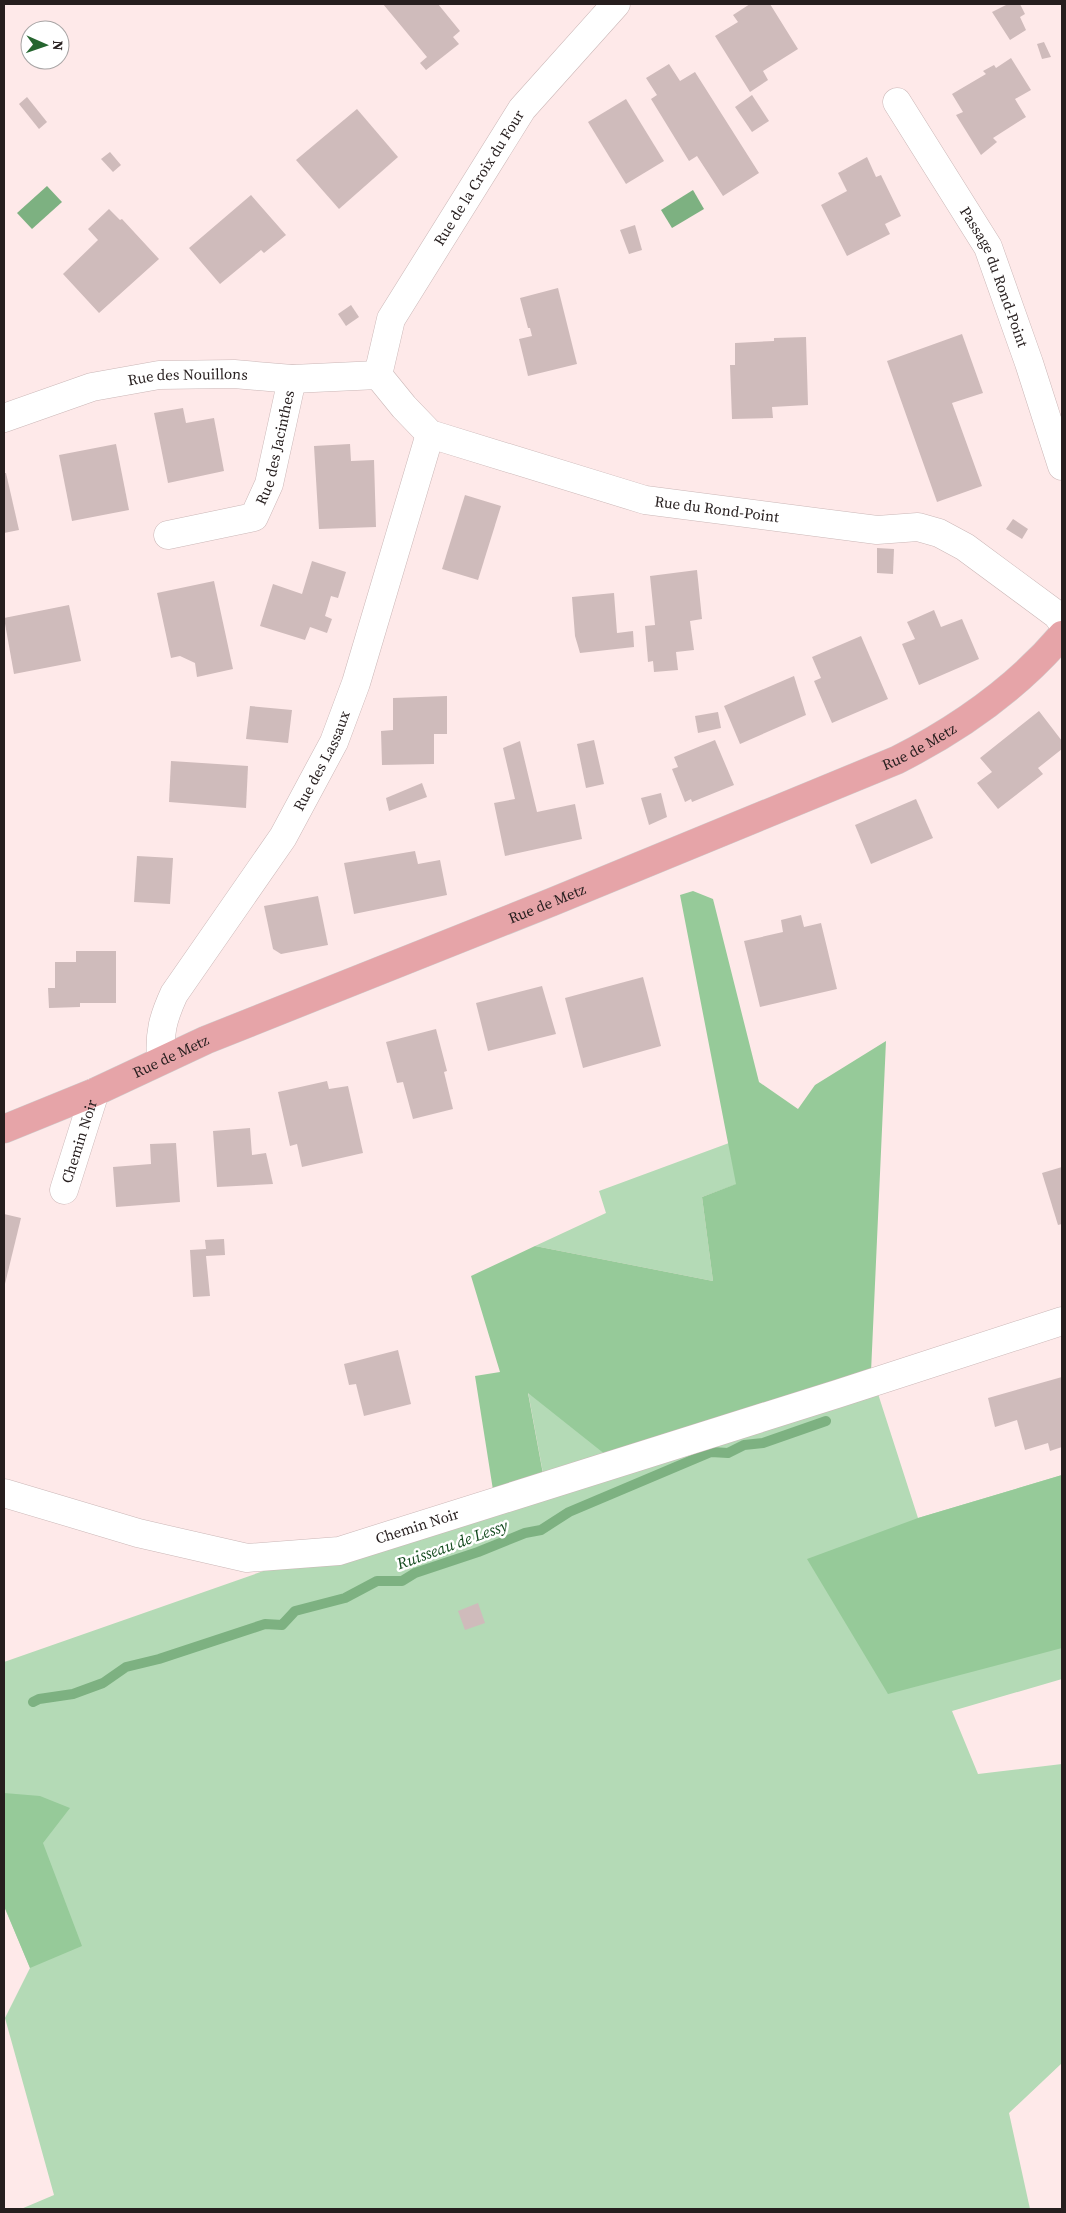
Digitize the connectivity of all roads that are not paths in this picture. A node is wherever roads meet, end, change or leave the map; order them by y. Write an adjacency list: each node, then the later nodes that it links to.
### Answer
1 (616, 4): 3 (street, Rue de la Croix du Four)
2 (897, 102): 7 (street, Passage du Rond-Point)
3 (378, 375): 4 (street, Rue des Nouillons); 6 (street, Rue du Rond-Point)
4 (292, 379): 5 (street, Rue des Nouillons); 8 (street, Rue des Jacinthes)
5 (4, 418)
6 (430, 434): 9 (street, Rue du Rond-Point); 11 (street, Rue des Lassaux)
7 (1062, 466)
8 (168, 535)
9 (1062, 622)
10 (1062, 635): 11 (main road, Rue de Metz)
11 (161, 1060): 12 (main road, Rue de Metz)
12 (95, 1092): 13 (main road, Rue de Metz); 14 (street, Chemin Noir)
13 (4, 1129)
14 (64, 1190)
15 (1062, 1321): 16 (street, Chemin Noir)
16 (4, 1493)

